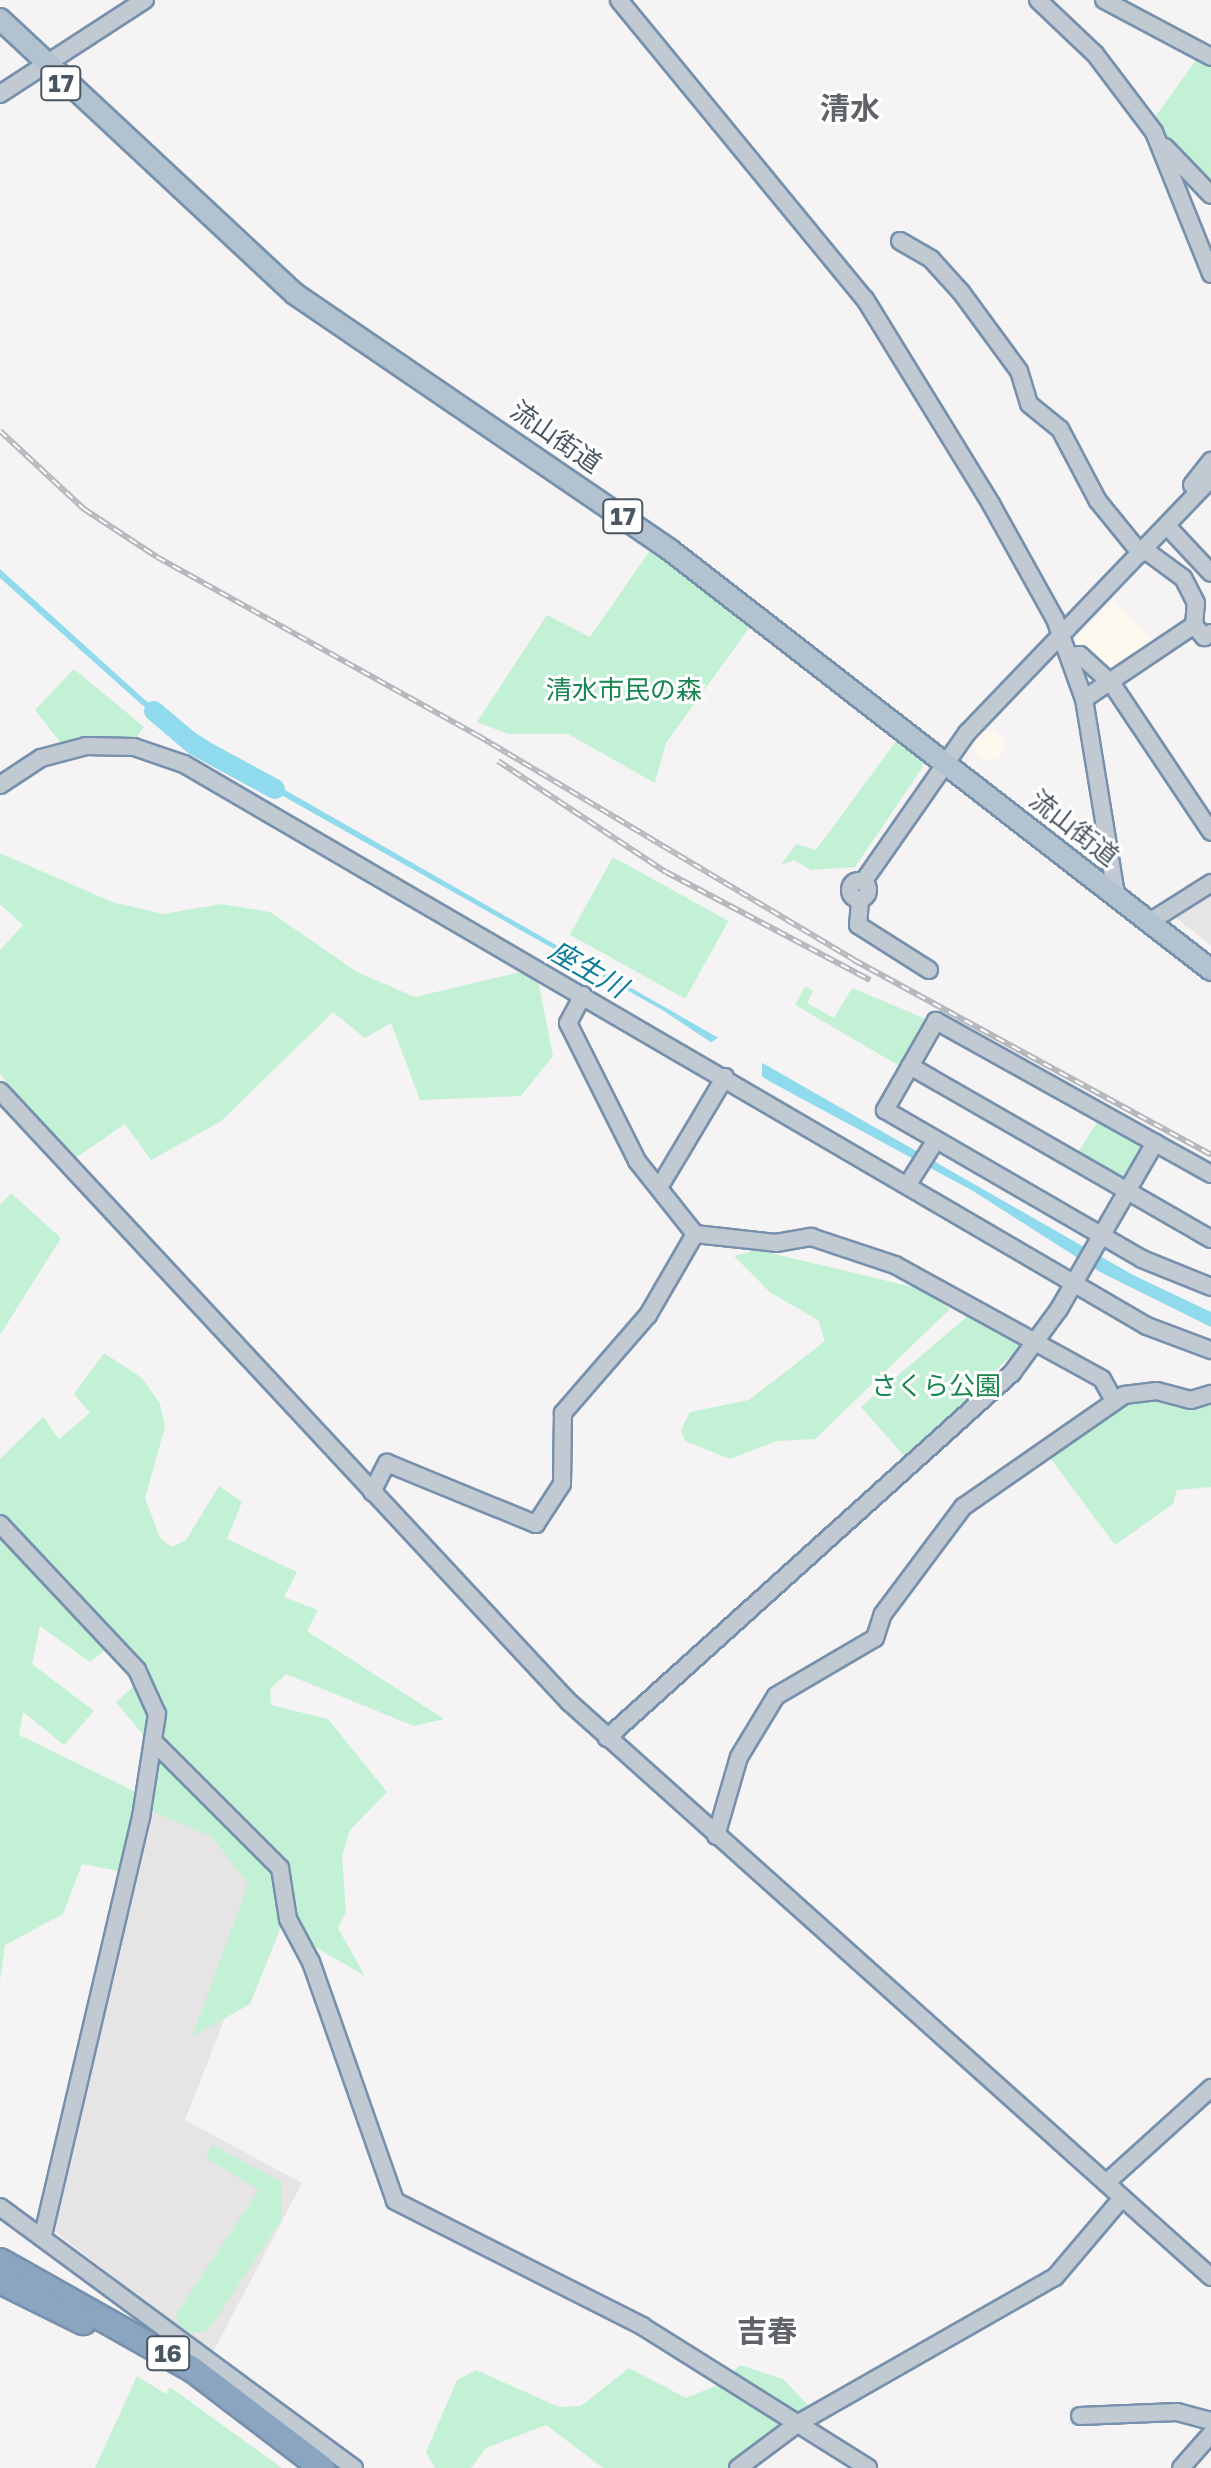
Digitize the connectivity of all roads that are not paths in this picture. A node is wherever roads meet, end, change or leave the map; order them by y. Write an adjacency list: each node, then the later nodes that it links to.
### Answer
1 (145, 0): 7 (street)
2 (619, 0): 20 (street)
3 (1038, 0): 9 (street)
4 (1104, 0): 6 (street)
5 (0, 19): 7 (main road, 流山街道 / 17)
6 (1211, 57)
7 (42, 66): 8 (street); 25 (main road, 流山街道 / 17)
8 (0, 94)
9 (1160, 143): 10 (street); 12 (street)
10 (1211, 195)
11 (900, 241): 17 (street)
12 (1211, 274)
13 (1211, 461): 16 (street)
14 (1211, 479): 16 (street)
15 (1211, 495): 16 (street)
16 (1171, 522): 17 (street); 18 (street)
17 (1143, 552): 19 (street); 20 (street)
18 (1211, 573)
19 (1194, 625): 21 (street); 23 (street)
20 (1060, 633): 22 (street); 25 (street)
21 (1211, 633)
22 (1069, 656): 23 (street); 24 (street)
23 (1112, 684): 24 (street); 27 (street)
24 (1084, 699): 29 (street)
25 (945, 762): 29 (main road, 流山街道 / 17); 31 (street)
26 (0, 785): 33 (street)
27 (1211, 832)
28 (1211, 883): 30 (street)
29 (1116, 894): 30 (main road, 流山街道 / 17)
30 (1151, 921): 32 (main road, 流山街道 / 17)
31 (929, 970)
32 (1211, 970)
33 (583, 995): 35 (street); 41 (street)
34 (910, 1066): 37 (street); 38 (street); 42 (street)
35 (725, 1077): 40 (street); 41 (street)
36 (0, 1091): 52 (street)
37 (934, 1143): 40 (street); 44 (street)
38 (1155, 1143): 39 (street); 42 (street)
39 (1211, 1174)
40 (912, 1178): 46 (street)
41 (660, 1186): 43 (street)
42 (1128, 1191): 44 (street); 45 (street)
43 (695, 1234): 48 (street); 52 (street)
44 (1100, 1239): 46 (street); 47 (street)
45 (1211, 1239)
46 (1078, 1277): 48 (street); 49 (street)
47 (1211, 1287)
48 (1037, 1343): 51 (street); 54 (street)
49 (1211, 1350)
50 (1211, 1394): 51 (street)
51 (1114, 1401): 56 (street)
52 (372, 1492): 54 (street)
53 (0, 1524): 55 (street)
54 (607, 1738): 56 (street)
55 (153, 1741): 61 (street); 67 (street)
56 (716, 1836): 58 (street)
57 (1211, 2088): 58 (street)
58 (1106, 2183): 59 (street)
59 (1122, 2198): 63 (street); 67 (street)
60 (0, 2207): 61 (street)
61 (42, 2238): 71 (street)
62 (0, 2261): 70 (highway, 16)
63 (1211, 2277)
64 (0, 2281): 69 (highway, 16)
65 (1080, 2416): 66 (street)
66 (1211, 2421)
67 (797, 2424): 72 (street); 73 (street)
68 (1211, 2434): 74 (street)
69 (300, 2468)
70 (322, 2468)
71 (354, 2468)
72 (738, 2468)
73 (868, 2468)
74 (1181, 2468)

